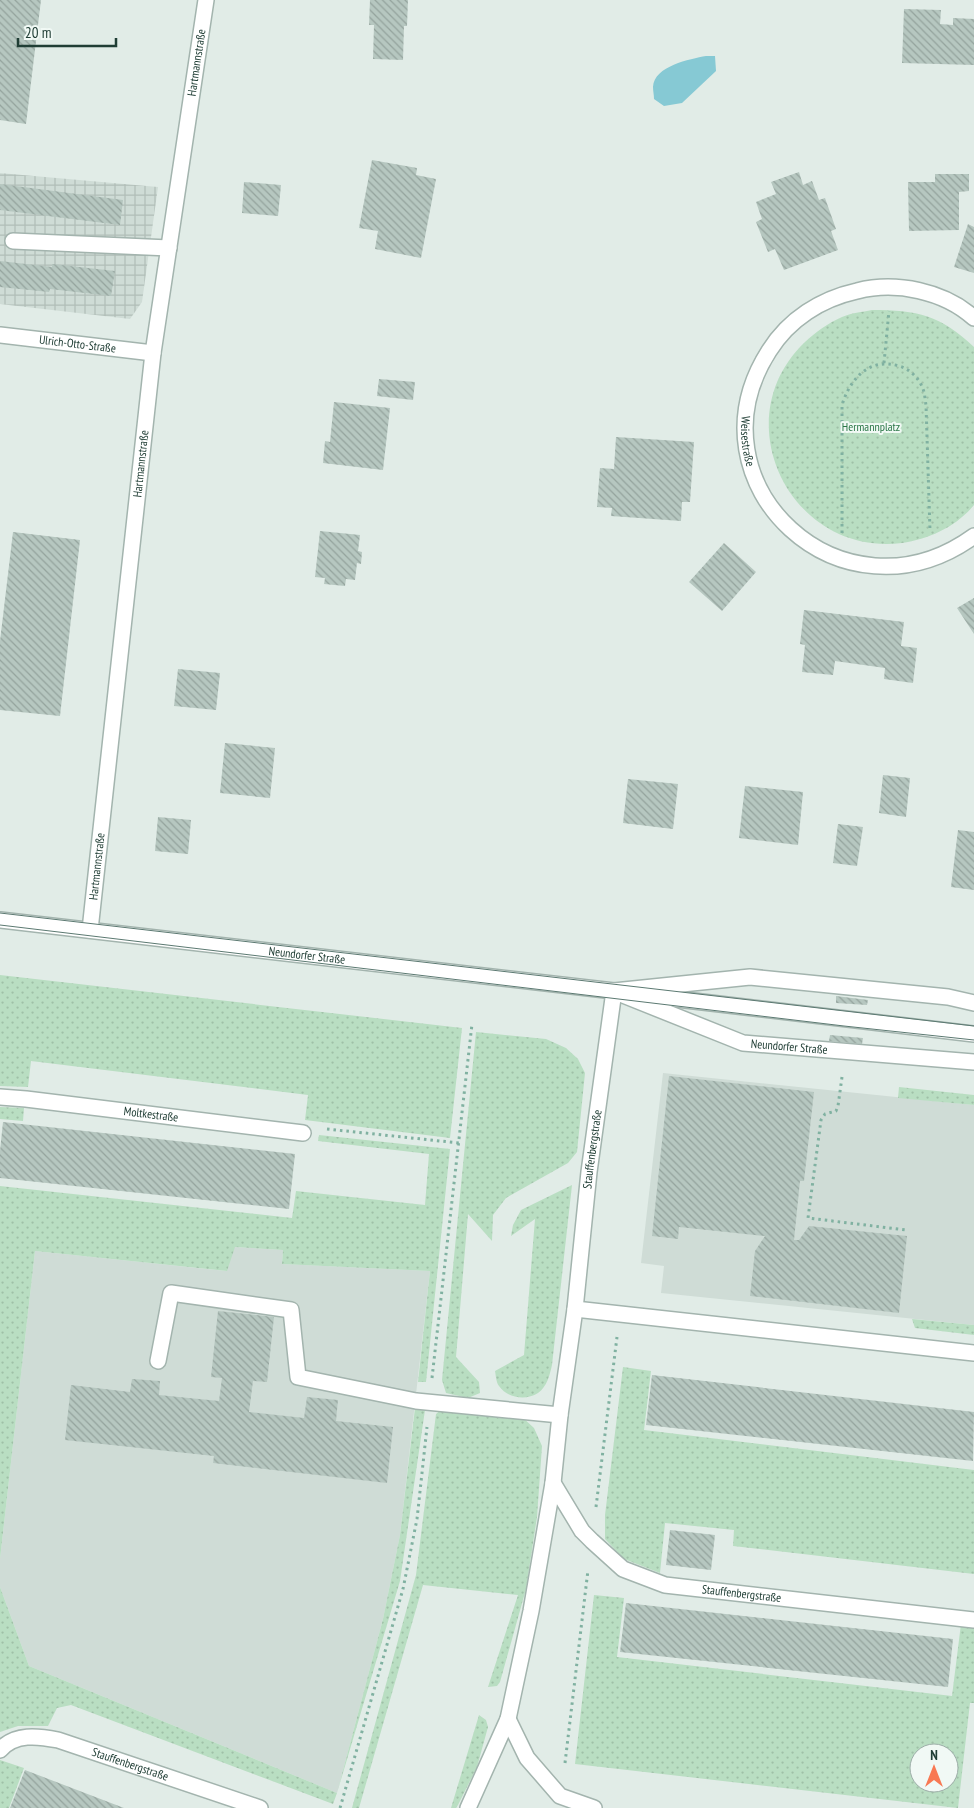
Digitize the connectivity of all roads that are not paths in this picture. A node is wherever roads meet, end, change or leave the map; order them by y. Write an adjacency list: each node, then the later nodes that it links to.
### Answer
1 (206, 0): 3 (street, Hartmannstraße)
2 (13, 241): 3 (street)
3 (169, 248): 6 (street, Hartmannstraße)
4 (974, 318): 7 (street, Weisestraße)
5 (0, 335): 6 (street, Ulrich-Otto-Straße)
6 (153, 353): 9 (street, Hartmannstraße)
7 (974, 536)
8 (0, 920): 9 (street, Neundorfer Straße)
9 (90, 930): 10 (street, Neundorfer Straße)
10 (614, 991): 11 (street, Neundorfer Straße); 12 (street, Neundorfer Straße); 13 (street, Neundorfer Straße); 16 (street, Stauffenbergstraße)
11 (974, 1003)
12 (974, 1034)
13 (974, 1062)
14 (0, 1097): 15 (street, Moltkestraße)
15 (303, 1133)
16 (575, 1309): 17 (street); 19 (street, Stauffenbergstraße)
17 (974, 1353)
18 (158, 1361): 19 (street)
19 (560, 1415): 20 (street, Stauffenbergstraße)
20 (553, 1483): 21 (street, Stauffenbergstraße); 22 (street, Stauffenbergstraße)
21 (974, 1620)
22 (508, 1719): 25 (street, Stauffenbergstraße); 26 (street)
23 (0, 1750): 24 (street, Stauffenbergstraße)
24 (260, 1808)
25 (468, 1808)
26 (594, 1808)

